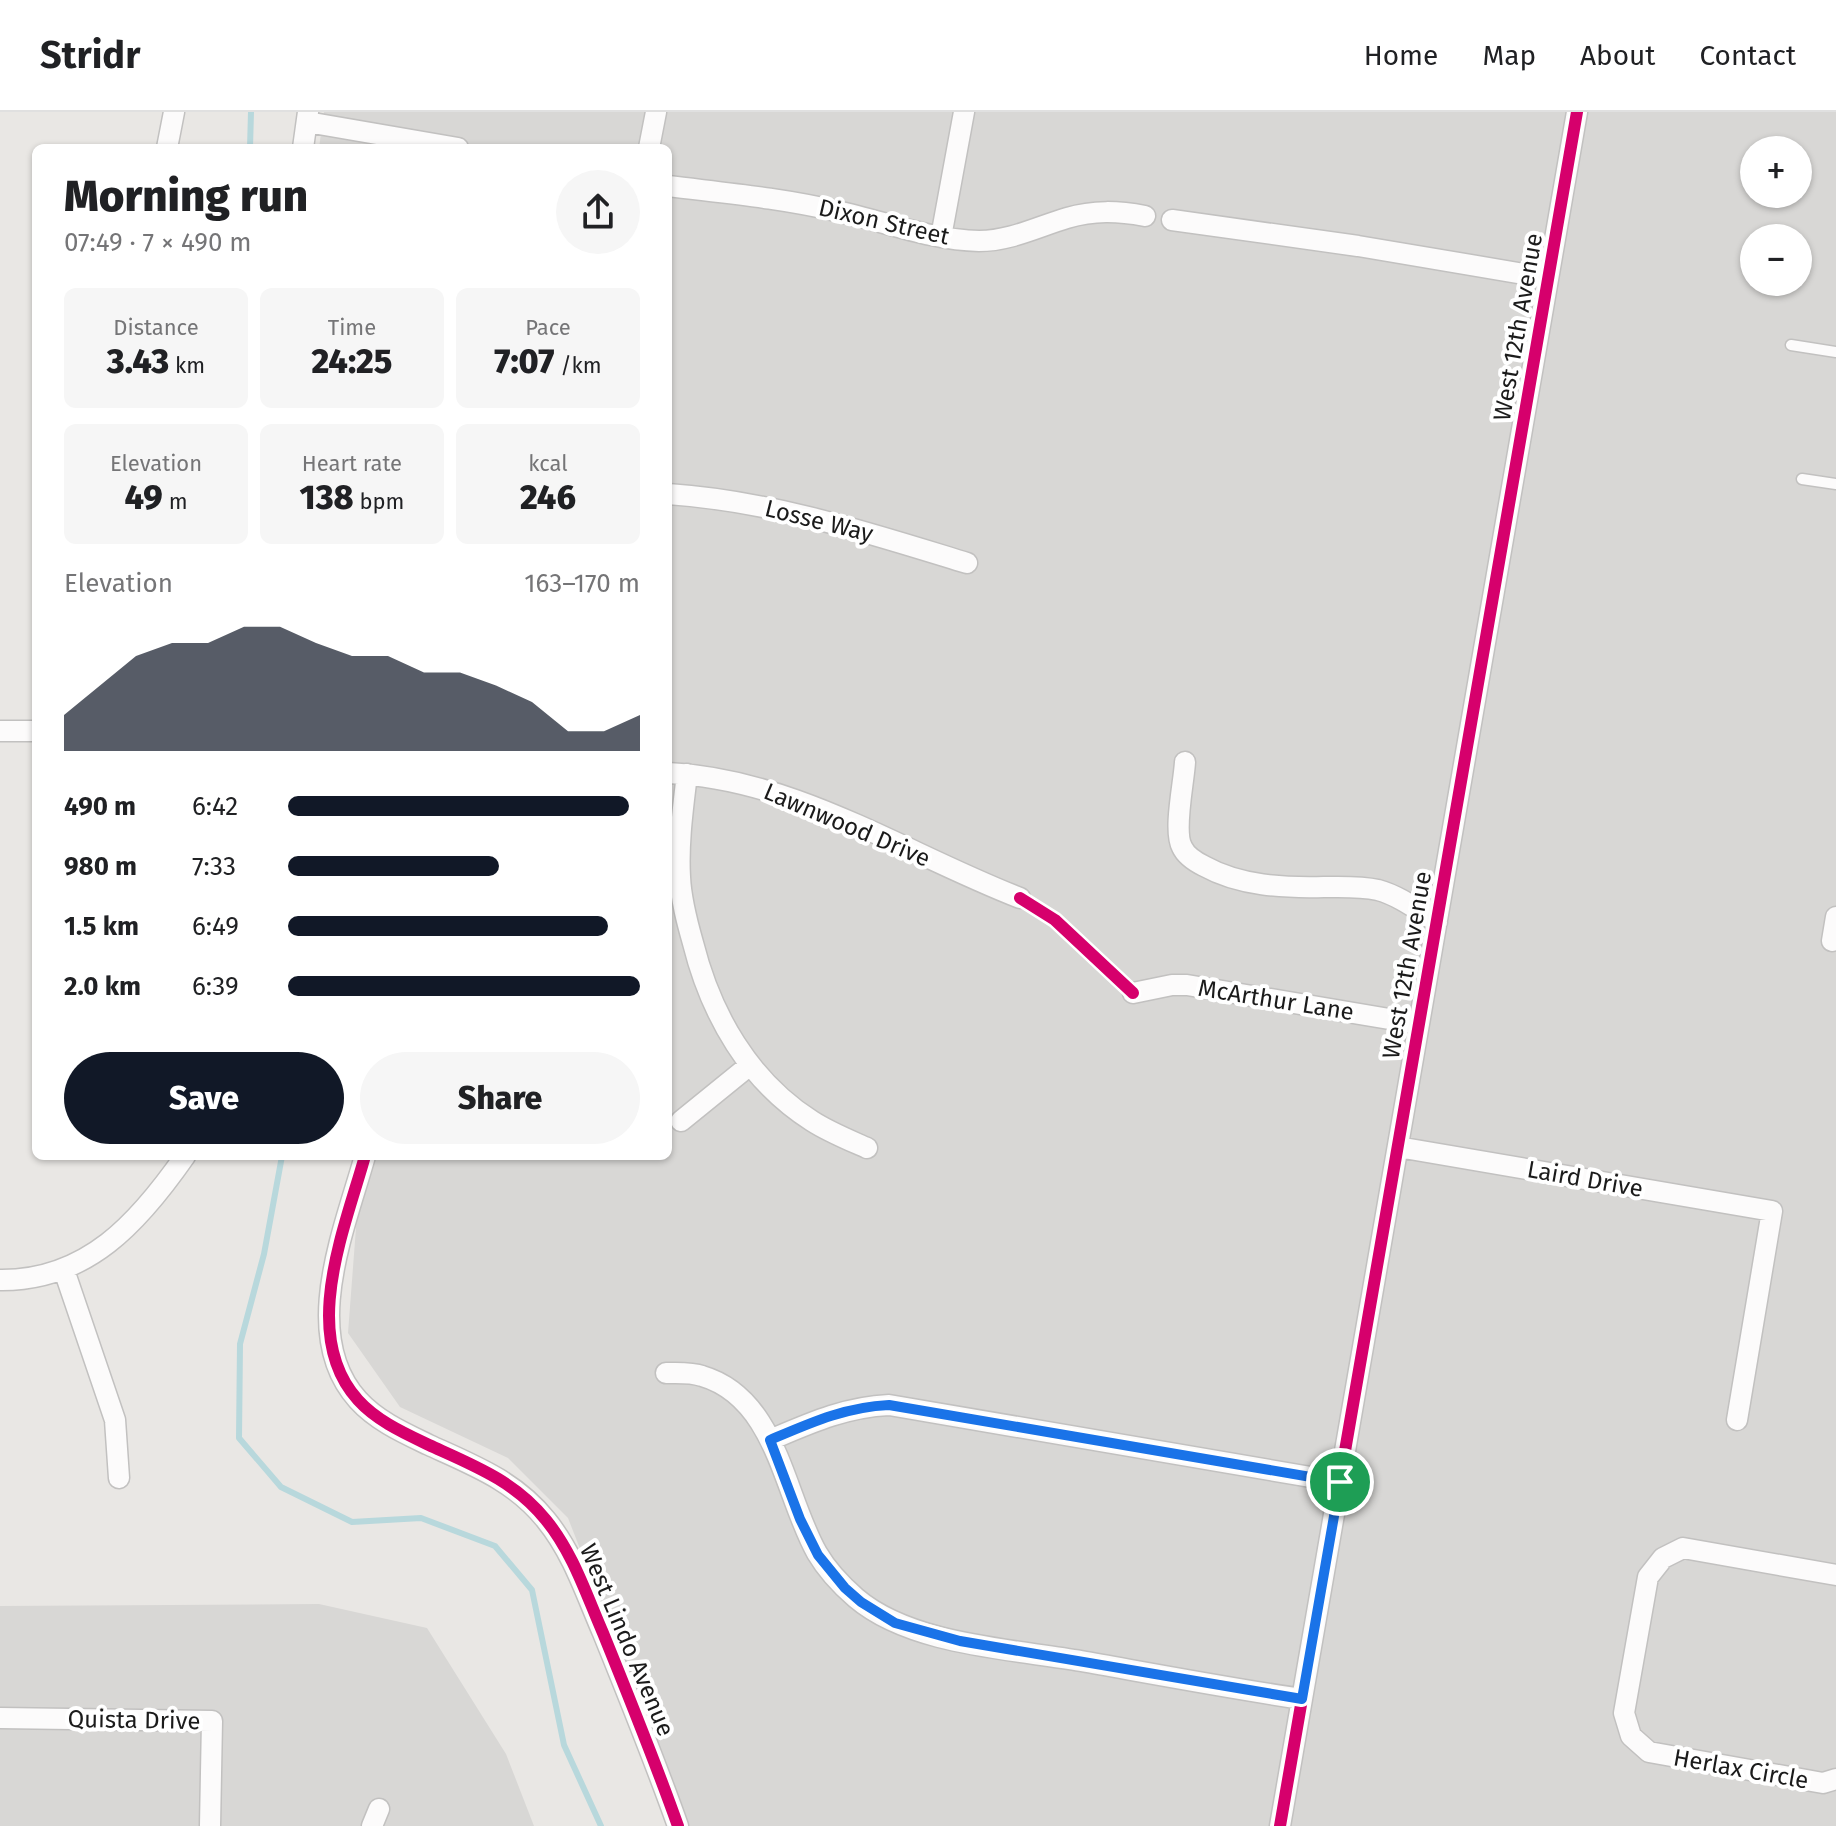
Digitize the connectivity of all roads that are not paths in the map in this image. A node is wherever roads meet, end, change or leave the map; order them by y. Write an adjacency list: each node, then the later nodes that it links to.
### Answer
1 (174, 112): 6 (street)
2 (656, 112): 9 (street)
3 (964, 112): 13 (street)
4 (1577, 112): 14 (street, West 12th Avenue)
5 (307, 117): 7 (street); 8 (street)
6 (168, 144)
7 (304, 144)
8 (439, 144)
9 (650, 144)
10 (672, 187): 13 (street, Dixon Street)
11 (1145, 216): 13 (street, Dixon Street)
12 (1172, 220): 14 (street)
13 (941, 237)
14 (1548, 278): 27 (street, West 12th Avenue)
15 (1791, 345): 16 (lane)
16 (1836, 352)
17 (1802, 479): 18 (lane)
18 (1836, 484)
19 (672, 494): 20 (street, Losse Way)
20 (967, 563)
21 (0, 731): 22 (street)
22 (32, 731)
23 (1185, 762): 27 (street)
24 (678, 773): 25 (street, Lawnwood Drive); 31 (street)
25 (1020, 898)
26 (1836, 917): 28 (street)
27 (1437, 922): 30 (street, West 12th Avenue)
28 (1832, 941)
29 (1133, 993): 30 (street, McArthur Lane)
30 (1419, 1024): 33 (street, West 12th Avenue)
31 (750, 1065): 32 (street); 34 (street)
32 (681, 1121)
33 (1398, 1147): 40 (street, Laird Drive); 43 (street, West 12th Avenue)
34 (867, 1148)
35 (182, 1160): 37 (street)
36 (364, 1160): 49 (street, West Lindo Avenue)
37 (64, 1270): 38 (street); 42 (street)
38 (0, 1280)
39 (666, 1373): 41 (street)
40 (1737, 1420)
41 (770, 1440): 43 (street); 45 (street)
42 (119, 1478)
43 (1340, 1482): 45 (street, West 12th Avenue)
44 (1836, 1575): 47 (street, Herlax Circle)
45 (1302, 1699): 50 (street, West 12th Avenue)
46 (0, 1718): 48 (street, Quista Drive)
47 (1836, 1779)
48 (210, 1826)
49 (678, 1826)
50 (1280, 1826)

